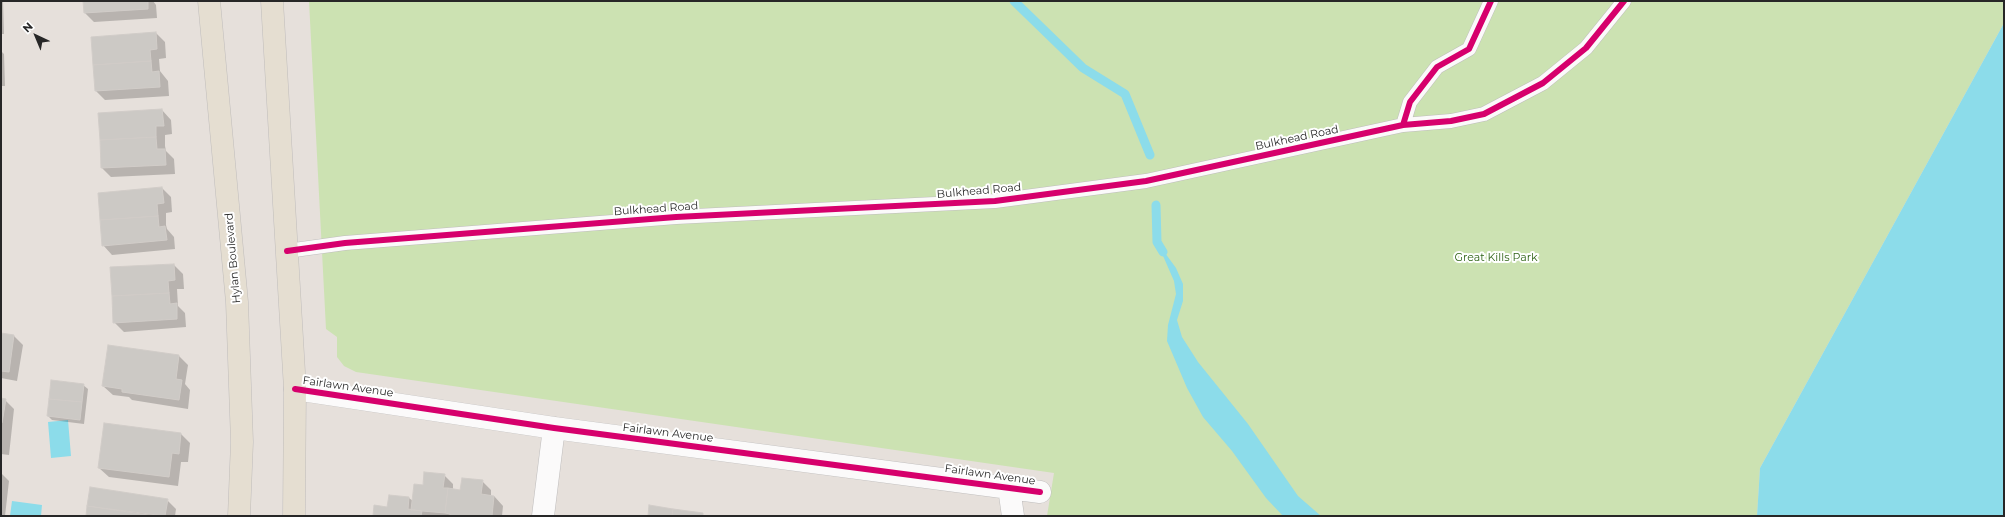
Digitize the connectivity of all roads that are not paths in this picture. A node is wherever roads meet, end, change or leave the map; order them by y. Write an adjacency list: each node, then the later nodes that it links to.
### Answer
1 (209, 1): 11 (main road, Hylan Boulevard)
2 (272, 1): 6 (main road)
3 (1491, 1): 5 (lane)
4 (1624, 1): 5 (lane, Bulkhead Road)
5 (1403, 126): 6 (lane, Bulkhead Road)
6 (287, 251): 7 (main road)
7 (294, 389): 8 (street, Fairlawn Avenue); 12 (main road)
8 (554, 428): 9 (street, Fairlawn Avenue); 13 (street)
9 (1008, 488): 10 (street, Fairlawn Avenue); 14 (street)
10 (1040, 492)
11 (239, 516)
12 (294, 516)
13 (543, 516)
14 (1013, 516)

